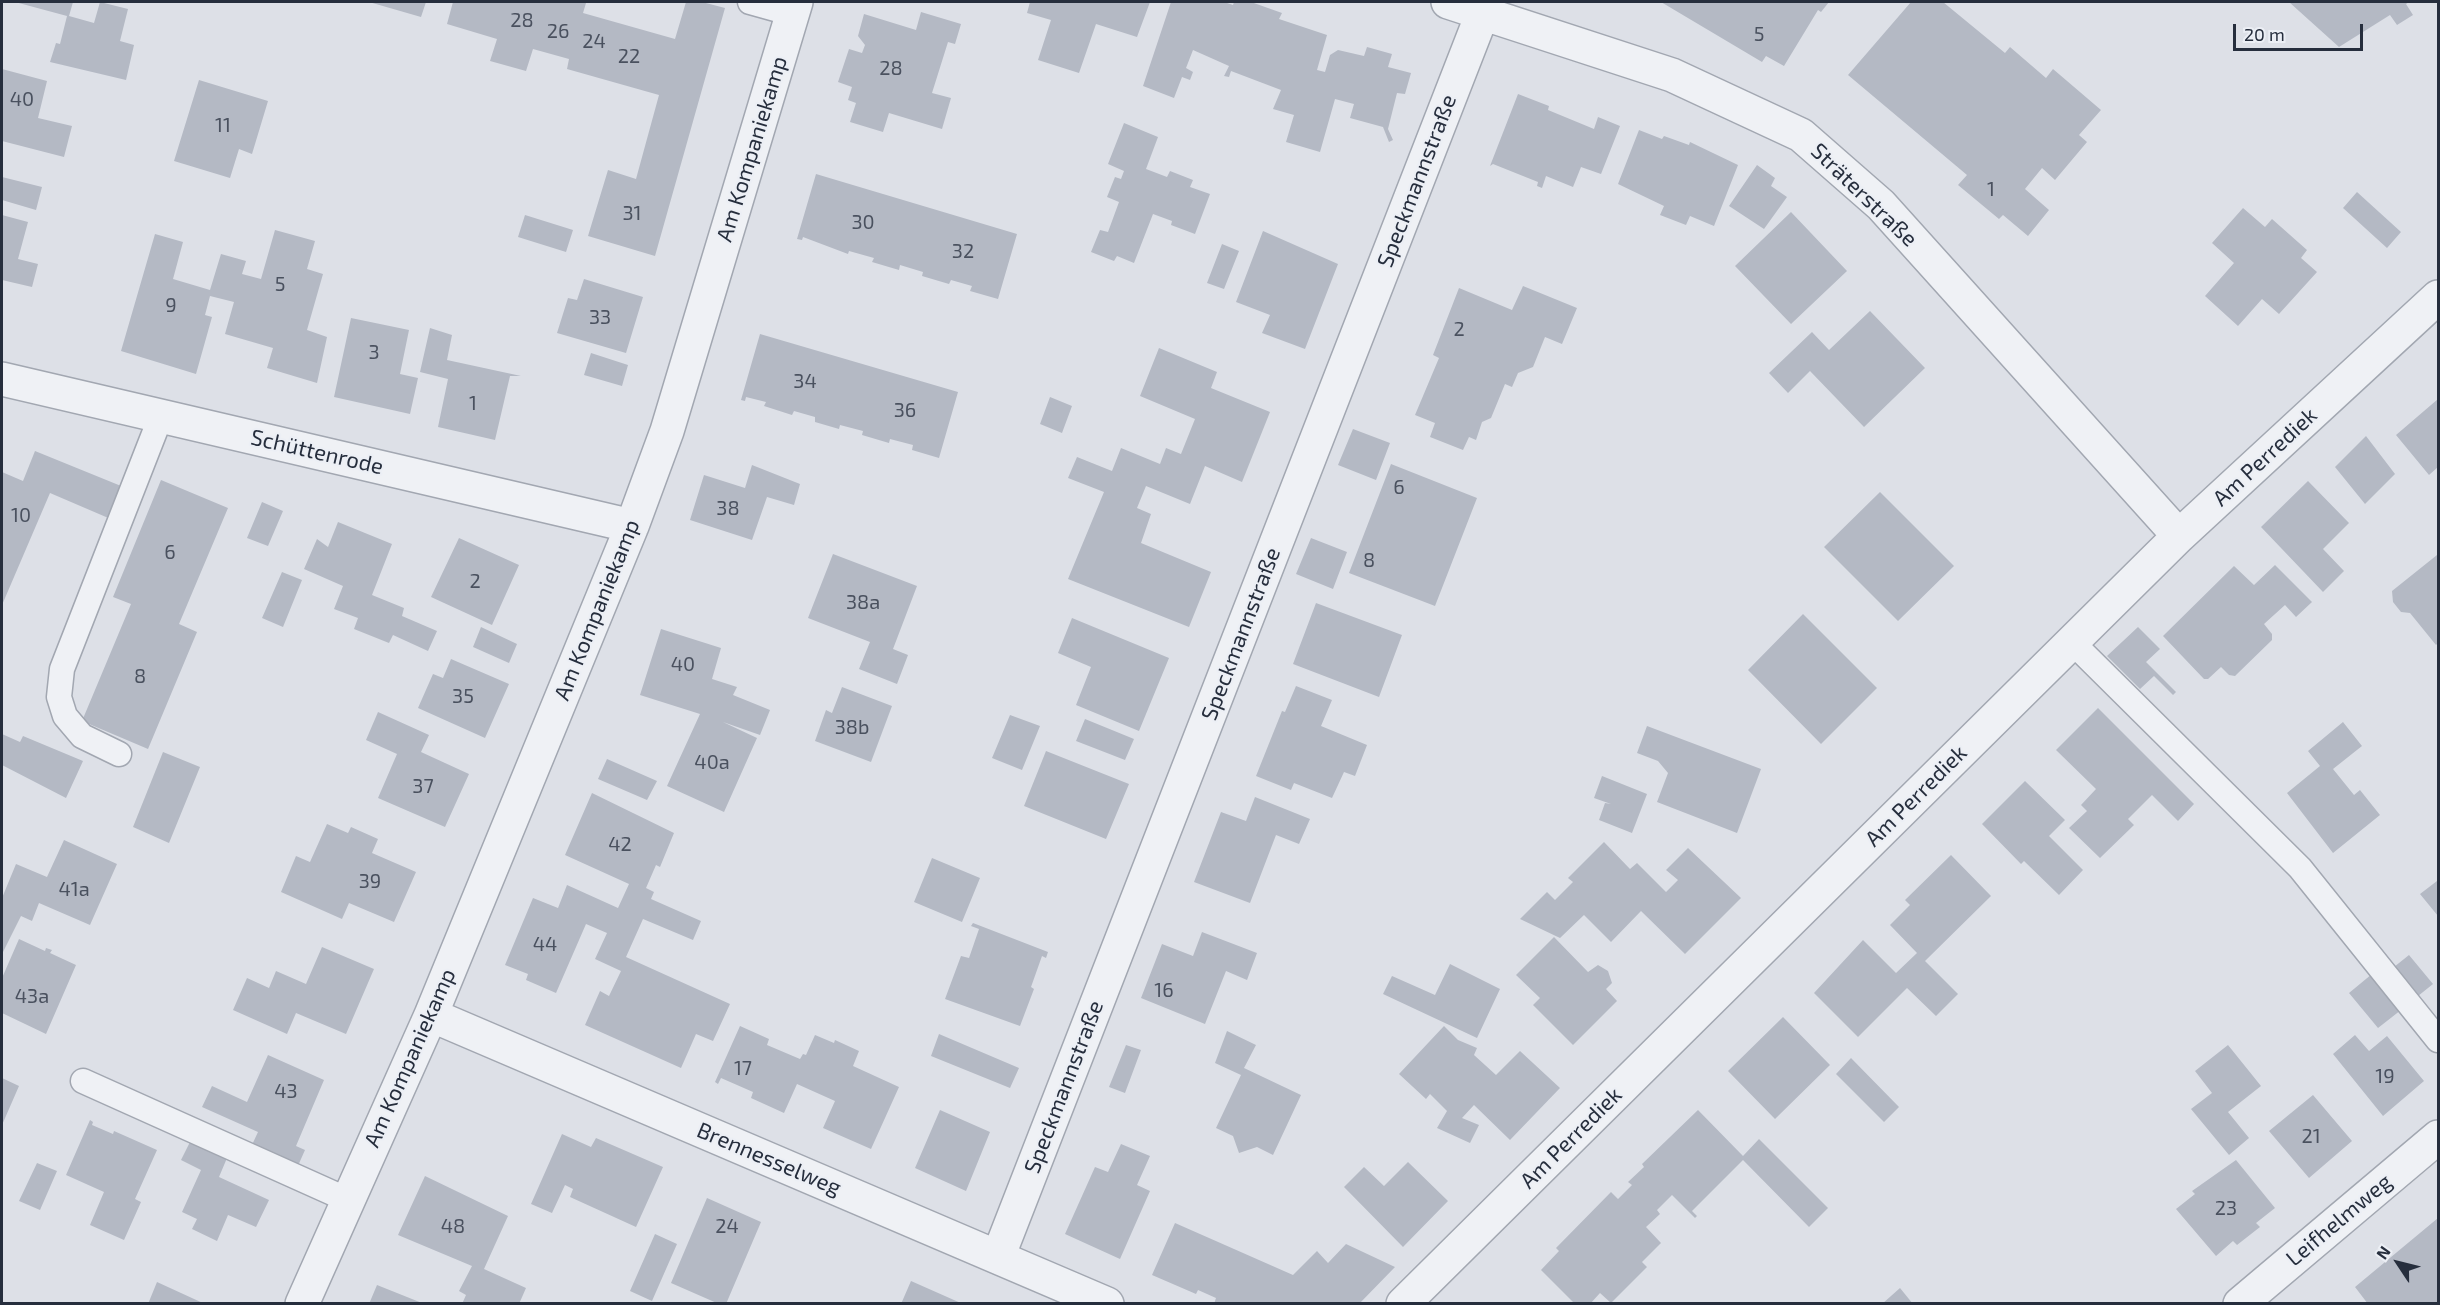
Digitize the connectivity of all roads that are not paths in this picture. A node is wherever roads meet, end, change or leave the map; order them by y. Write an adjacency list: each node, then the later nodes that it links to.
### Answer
1 (750, 2): 3 (lane)
2 (1448, 2): 4 (street, Sträterstraße)
3 (795, 8): 8 (street, Am Kompaniekamp)
4 (1484, 12): 9 (street, Sträterstraße); 17 (street, Speckmannstraße)
5 (2439, 297): 9 (street, Am Perrediek)
6 (2, 379): 7 (street, Schüttenrode)
7 (161, 416): 8 (street, Schüttenrode); 11 (lane)
8 (632, 526): 12 (street, Am Kompaniekamp)
9 (2180, 536): 10 (street, Am Perrediek)
10 (2072, 642): 13 (lane); 20 (street, Am Perrediek)
11 (119, 754)
12 (430, 1015): 16 (street, Am Kompaniekamp); 17 (street, Brennesselweg)
13 (2439, 1040)
14 (83, 1081): 16 (lane)
15 (2439, 1137): 21 (street, Leifhelmweg)
16 (348, 1200): 18 (street, Am Kompaniekamp)
17 (998, 1257): 19 (street, Brennesselweg)
18 (302, 1304)
19 (1107, 1304)
20 (1403, 1304)
21 (2240, 1304)

